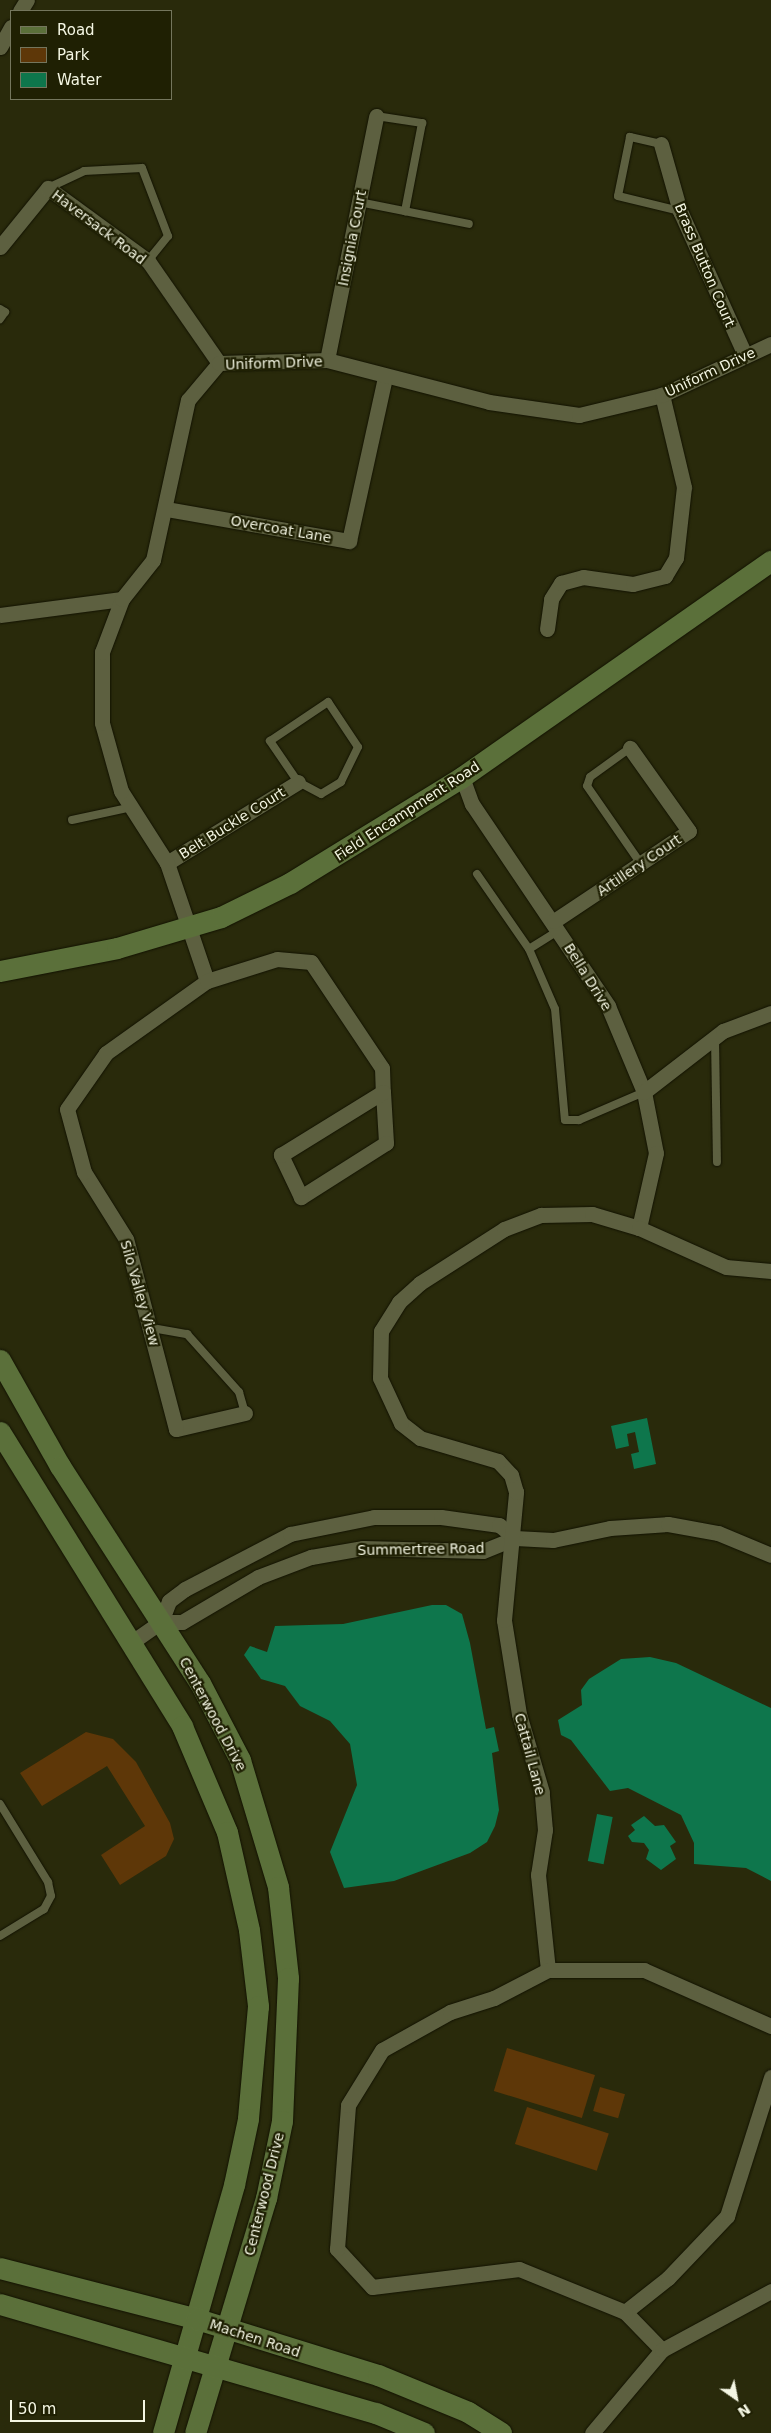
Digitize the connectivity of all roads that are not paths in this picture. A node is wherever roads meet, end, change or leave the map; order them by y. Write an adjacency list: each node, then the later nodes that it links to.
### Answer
1 (10, 29): 2 (street)
2 (0, 47)
3 (376, 116): 6 (street, Insignia Court); 8 (lane)
4 (661, 144): 7 (street, Brass Button Court); 7 (lane)
5 (48, 188): 10 (street); 11 (street, Haversack Road); 11 (lane)
6 (359, 202): 8 (lane); 16 (street, Insignia Court)
7 (680, 210): 15 (street, Brass Button Court)
8 (405, 211): 9 (lane)
9 (469, 224)
10 (0, 247)
11 (148, 261): 17 (street, Haversack Road)
12 (0, 309): 13 (lane)
13 (0, 319)
14 (771, 344): 15 (street, Uniform Drive)
15 (745, 355): 19 (street, Uniform Drive)
16 (327, 360): 17 (street, Uniform Drive); 18 (street, Uniform Drive)
17 (220, 363): 20 (street, Uniform Drive)
18 (385, 377): 19 (street, Uniform Drive); 20 (street, Overcoat Lane)
19 (662, 396): 24 (street)
20 (166, 509): 22 (street, Uniform Drive)
21 (771, 561): 26 (street, Field Encampment Road)
22 (122, 599): 23 (street); 28 (street, Uniform Drive)
23 (0, 615)
24 (547, 628)
25 (630, 748): 31 (lane); 31 (street, Artillery Court)
26 (462, 777): 33 (street, Bella Drive); 34 (street, Field Encampment Road)
27 (298, 782): 27 (lane); 30 (street, Belt Buckle Court)
28 (132, 807): 29 (lane); 30 (street, Uniform Drive)
29 (72, 820)
30 (167, 863): 34 (street, Uniform Drive)
31 (641, 864): 33 (street, Artillery Court)
32 (477, 874): 35 (lane)
33 (556, 926): 35 (lane); 41 (street, Bella Drive)
34 (187, 927): 36 (street, Field Encampment Road); 37 (street)
35 (529, 949): 41 (lane)
36 (0, 971)
37 (207, 981): 40 (street, Silo Valley View); 45 (street, Silo Valley View)
38 (771, 1014): 39 (street)
39 (715, 1038): 41 (street); 42 (lane)
40 (383, 1092): 40 (street, Silo Valley View)
41 (644, 1092): 43 (street, Bella Drive)
42 (717, 1162)
43 (639, 1228): 44 (street); 49 (street)
44 (771, 1271)
45 (152, 1328): 47 (lane); 47 (street, Silo Valley View)
46 (0, 1360): 51 (street, Centerwood Drive)
47 (245, 1413)
48 (0, 1432): 52 (street)
49 (515, 1538): 50 (street, Summertree Road); 51 (street, Summertree Road); 51 (street, Summertree Road); 55 (street, Cattail Lane)
50 (771, 1555)
51 (161, 1622): 52 (street, Summertree Road); 63 (street, Centerwood Drive)
52 (132, 1642): 62 (street)
53 (0, 1804): 54 (lane)
54 (0, 1936)
55 (548, 1970): 56 (street); 61 (street)
56 (771, 2026)
57 (771, 2077): 61 (street)
58 (0, 2268): 62 (street, Machen Road)
59 (771, 2291): 64 (street)
60 (0, 2304): 65 (street)
61 (625, 2312): 64 (street)
62 (198, 2319): 63 (street, Machen Road); 65 (street)
63 (228, 2329): 66 (street, Centerwood Drive); 70 (street, Machen Road)
64 (662, 2350): 71 (street)
65 (186, 2356): 66 (street); 67 (street)
66 (217, 2366): 68 (street, Centerwood Drive); 69 (street)
67 (164, 2433)
68 (195, 2433)
69 (424, 2433)
70 (502, 2433)
71 (592, 2433)

